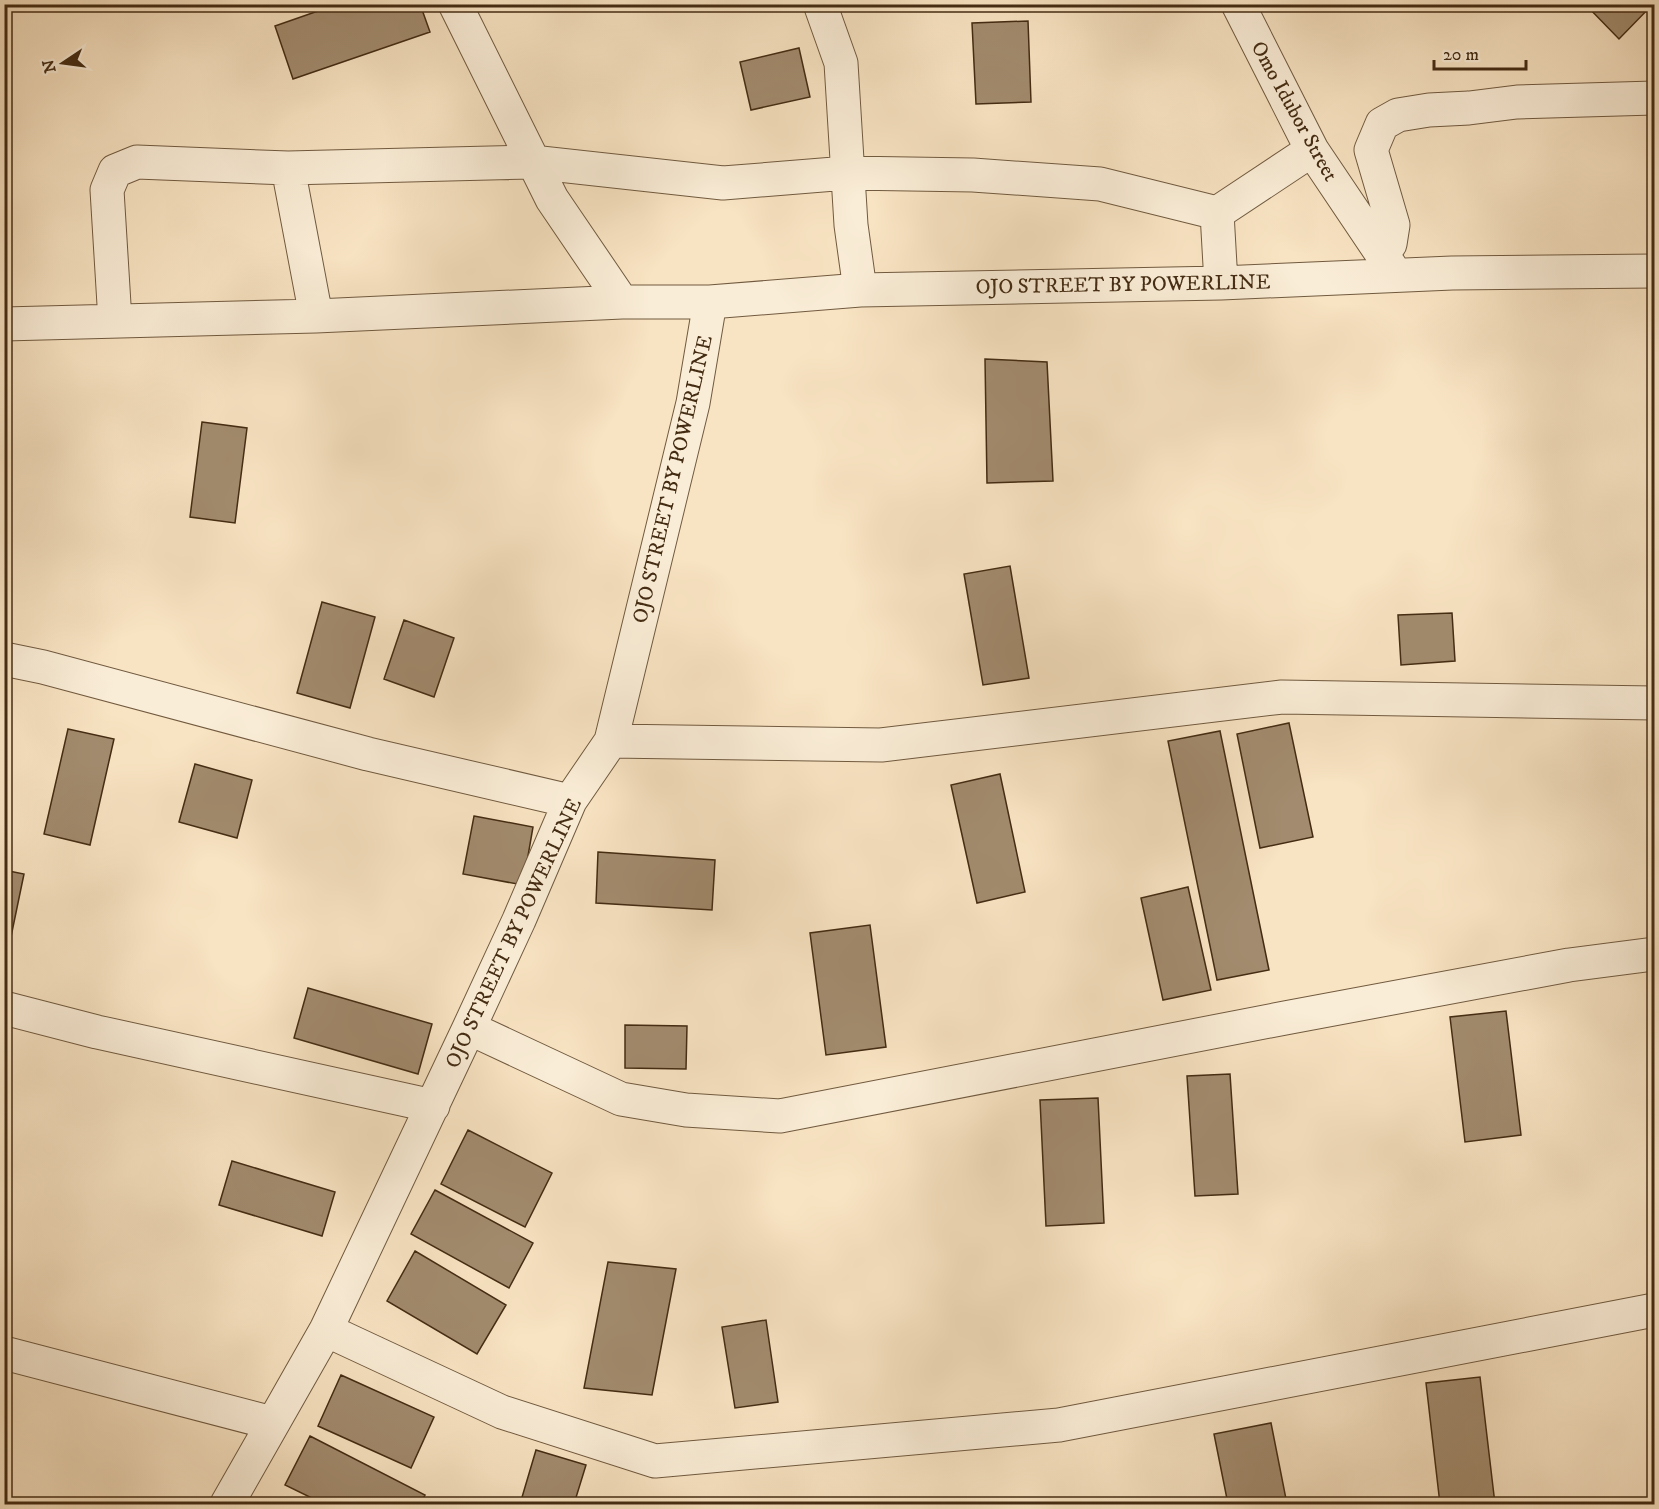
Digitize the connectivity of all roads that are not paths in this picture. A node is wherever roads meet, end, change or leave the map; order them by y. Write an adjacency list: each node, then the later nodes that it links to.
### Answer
1 (455, 4): 6 (street)
2 (819, 4): 8 (street)
3 (1238, 4): 5 (street, Omo Idubor Street)
4 (1654, 98): 10 (street)
5 (1312, 150): 9 (street); 10 (street, Omo Idubor Street)
6 (532, 162): 7 (street); 8 (street); 14 (street)
7 (288, 168): 16 (street); 17 (street)
8 (847, 172): 9 (street); 13 (street)
9 (1217, 213): 12 (street)
10 (1389, 265): 11 (street, OJO STREET BY POWERLINE); 12 (street, OJO STREET BY POWERLINE)
11 (1654, 271)
12 (1221, 283): 13 (street, OJO STREET BY POWERLINE)
13 (860, 290): 15 (street, OJO STREET BY POWERLINE)
14 (622, 302): 15 (street); 16 (street)
15 (710, 302): 21 (street, OJO STREET BY POWERLINE)
16 (316, 316): 17 (street)
17 (115, 321): 18 (street)
18 (4, 324)
19 (4, 659): 22 (street)
20 (1654, 703): 21 (street)
21 (611, 741): 22 (street, OJO STREET BY POWERLINE)
22 (570, 801): 25 (street, OJO STREET BY POWERLINE)
23 (1654, 954): 25 (street)
24 (4, 1008): 26 (street)
25 (469, 1028): 26 (street, OJO STREET BY POWERLINE)
26 (433, 1106): 28 (street, OJO STREET BY POWERLINE)
27 (1654, 1310): 28 (street)
28 (326, 1330): 30 (street, OJO STREET BY POWERLINE)
29 (4, 1353): 30 (street)
30 (272, 1423): 31 (street, OJO STREET BY POWERLINE)
31 (227, 1504)

